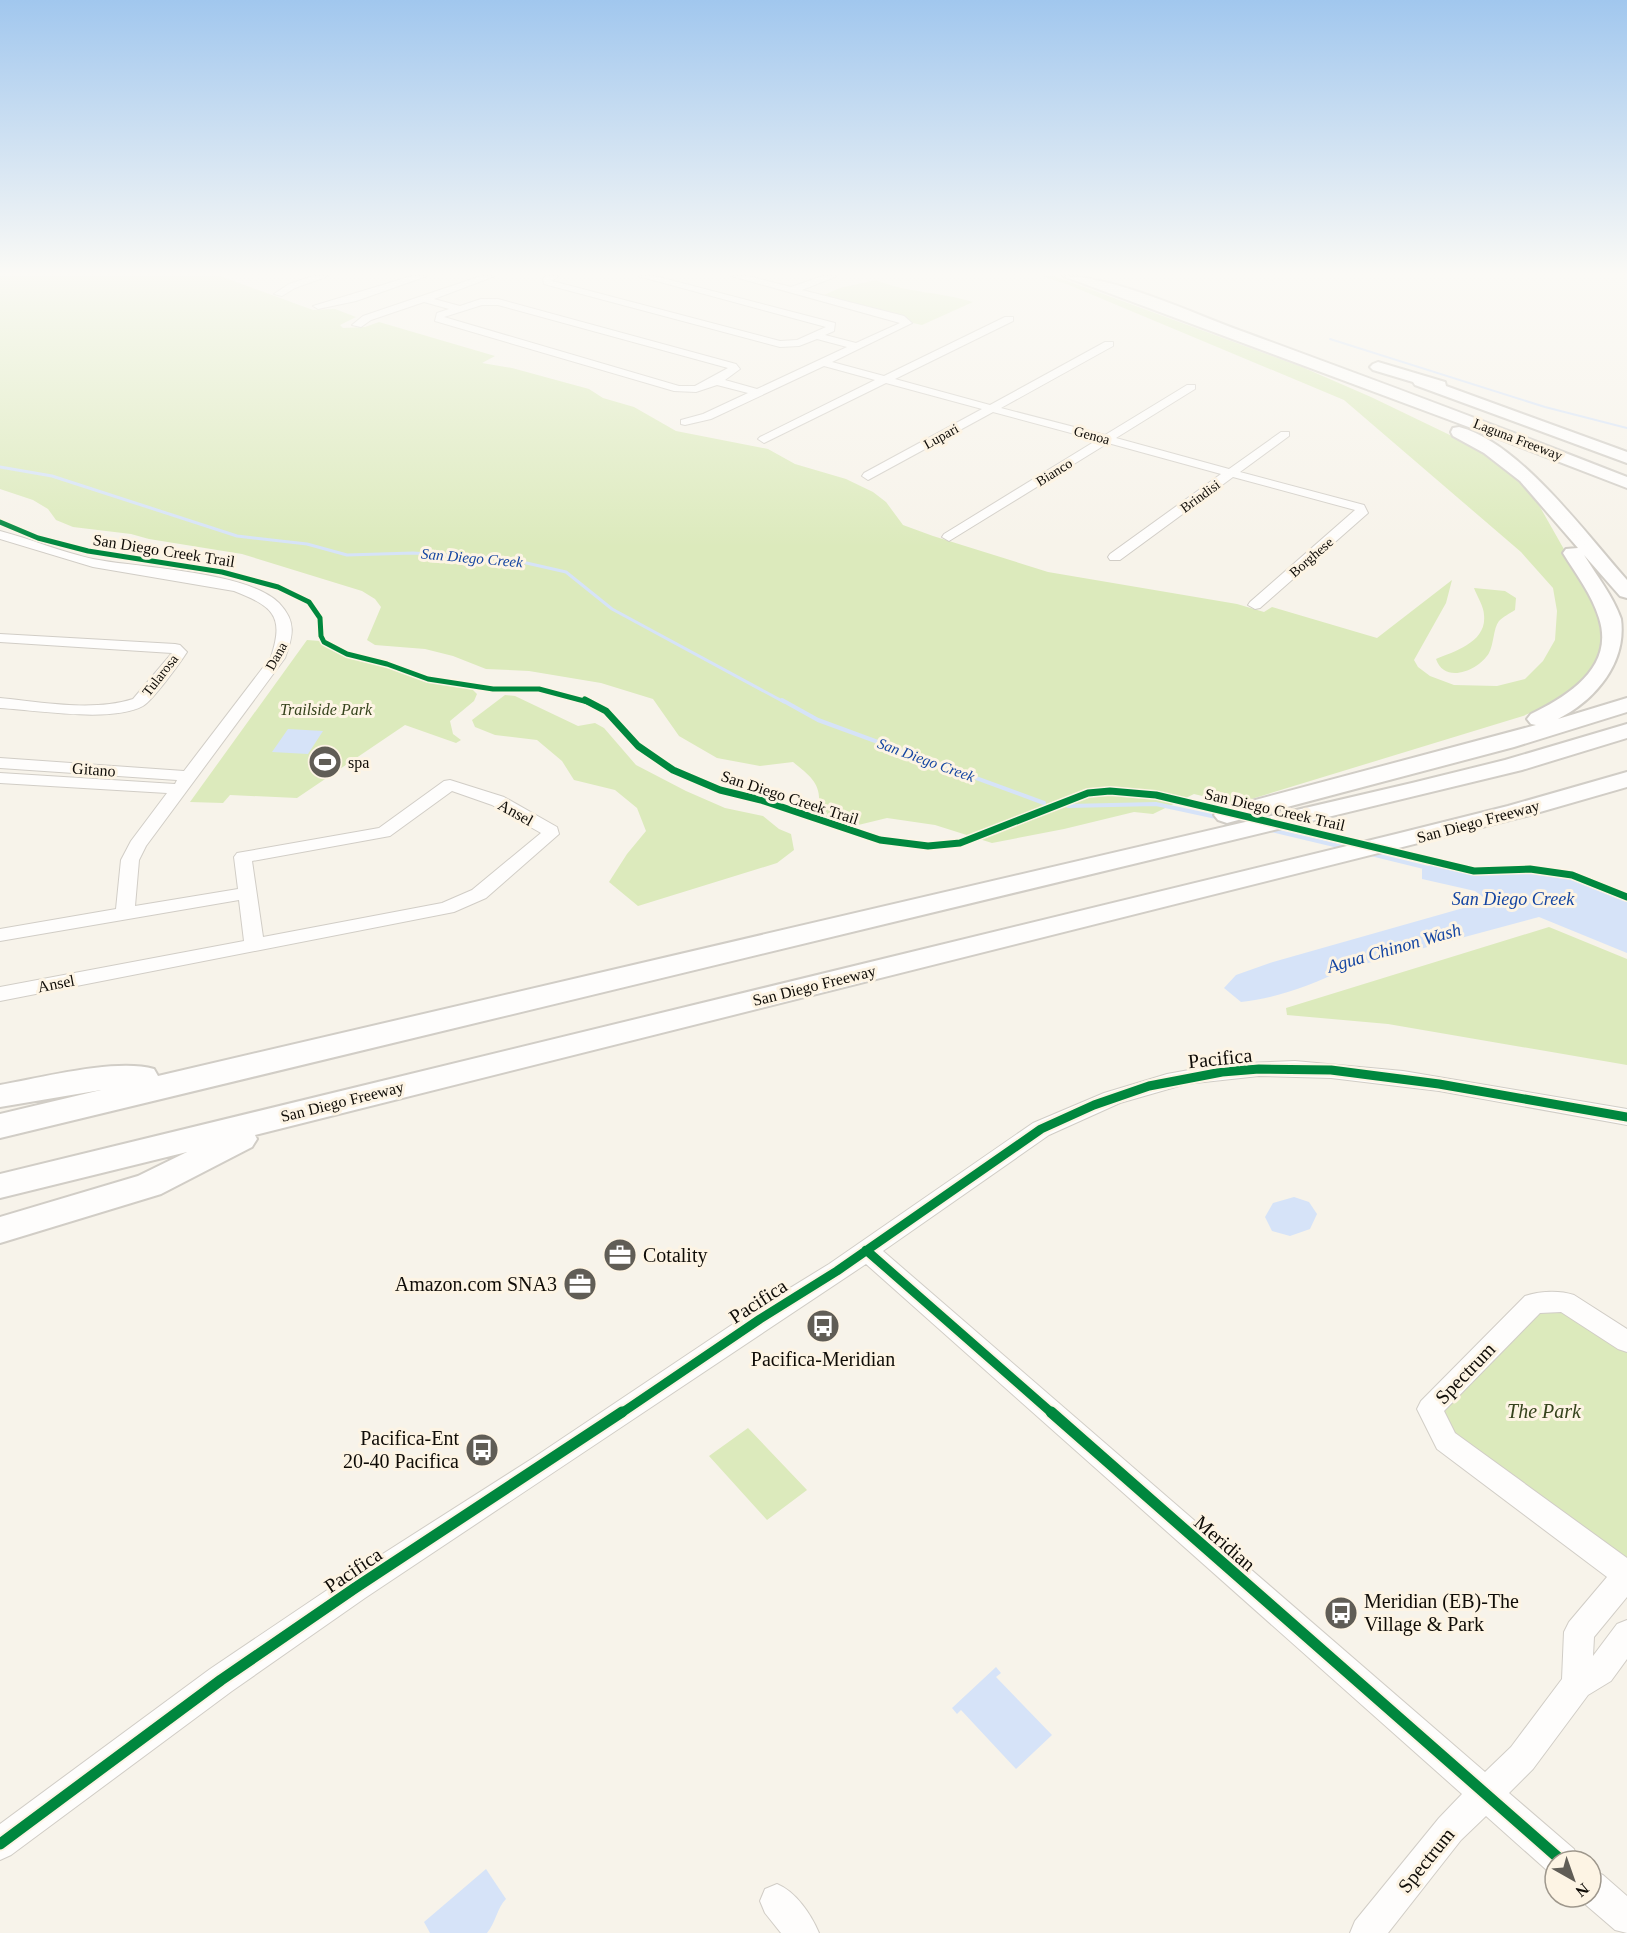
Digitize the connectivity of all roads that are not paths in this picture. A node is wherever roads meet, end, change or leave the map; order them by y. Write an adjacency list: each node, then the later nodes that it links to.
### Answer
1 (600, 366): 12 (street)
2 (732, 366): 12 (street)
3 (817, 366): 14 (street)
4 (836, 366): 11 (street, Genoa)
5 (913, 366): 11 (street)
6 (1068, 366): 15 (street, Lupari)
7 (1309, 366): 25 (highway)
8 (1319, 366): 24 (highway, Laguna Freeway)
9 (1375, 366): 21 (highway, Laguna Freeway)
10 (1376, 366): 20 (highway, Laguna Freeway)
11 (885, 380): 15 (street, Genoa); 18 (street)
12 (716, 381): 14 (street)
13 (1191, 387): 19 (street, Bianco)
14 (759, 393): 16 (street)
15 (992, 408): 19 (street, Genoa); 23 (street, Lupari)
16 (685, 422)
17 (1285, 434): 22 (street, Brindisi)
18 (764, 439)
19 (1108, 439): 22 (street, Genoa); 28 (street, Bianco)
20 (1627, 442)
21 (1627, 458)
22 (1233, 472): 26 (street, Genoa); 29 (street, Brindisi)
23 (868, 476)
24 (1627, 483)
25 (1534, 486): 30 (highway); 37 (highway)
26 (1360, 508): 31 (street, Borghese)
27 (0, 535): 40 (street, Dana)
28 (949, 537)
29 (1115, 557)
30 (1627, 592)
31 (1255, 605)
32 (0, 638): 33 (street, Tularosa)
33 (0, 703)
34 (1627, 705): 37 (highway)
35 (1619, 734): 41 (highway); 52 (highway)
36 (0, 763): 40 (street, Gitano)
37 (1406, 767): 41 (highway)
38 (0, 778): 40 (street, Gitano)
39 (1627, 779): 49 (highway, San Diego Freeway)
40 (183, 783): 43 (street, Dana)
41 (1103, 863): 47 (highway)
42 (247, 893): 43 (street); 45 (street, Ansel); 45 (street, Ansel)
43 (125, 913): 44 (street)
44 (0, 935)
45 (254, 945): 46 (street, Ansel)
46 (0, 994)
47 (211, 1074): 48 (highway); 51 (highway)
48 (0, 1096)
49 (289, 1115): 53 (highway, San Diego Freeway); 54 (highway)
50 (1627, 1117): 55 (street, Pacifica)
51 (0, 1126)
52 (0, 1144)
53 (0, 1186)
54 (0, 1230)
55 (866, 1250): 60 (street, Meridian); 61 (street, Pacifica)
56 (1627, 1342): 57 (street, Spectrum)
57 (1627, 1575): 59 (street, Spectrum)
58 (1627, 1634): 59 (street, Spectrum)
59 (1577, 1684): 60 (street, Spectrum)
60 (1485, 1794): 62 (street, Meridian); 66 (street, Spectrum)
61 (0, 1844)
62 (1548, 1849)
63 (1603, 1897): 65 (street)
64 (777, 1901): 67 (street)
65 (1627, 1918)
66 (1369, 1932)
67 (802, 1933)

